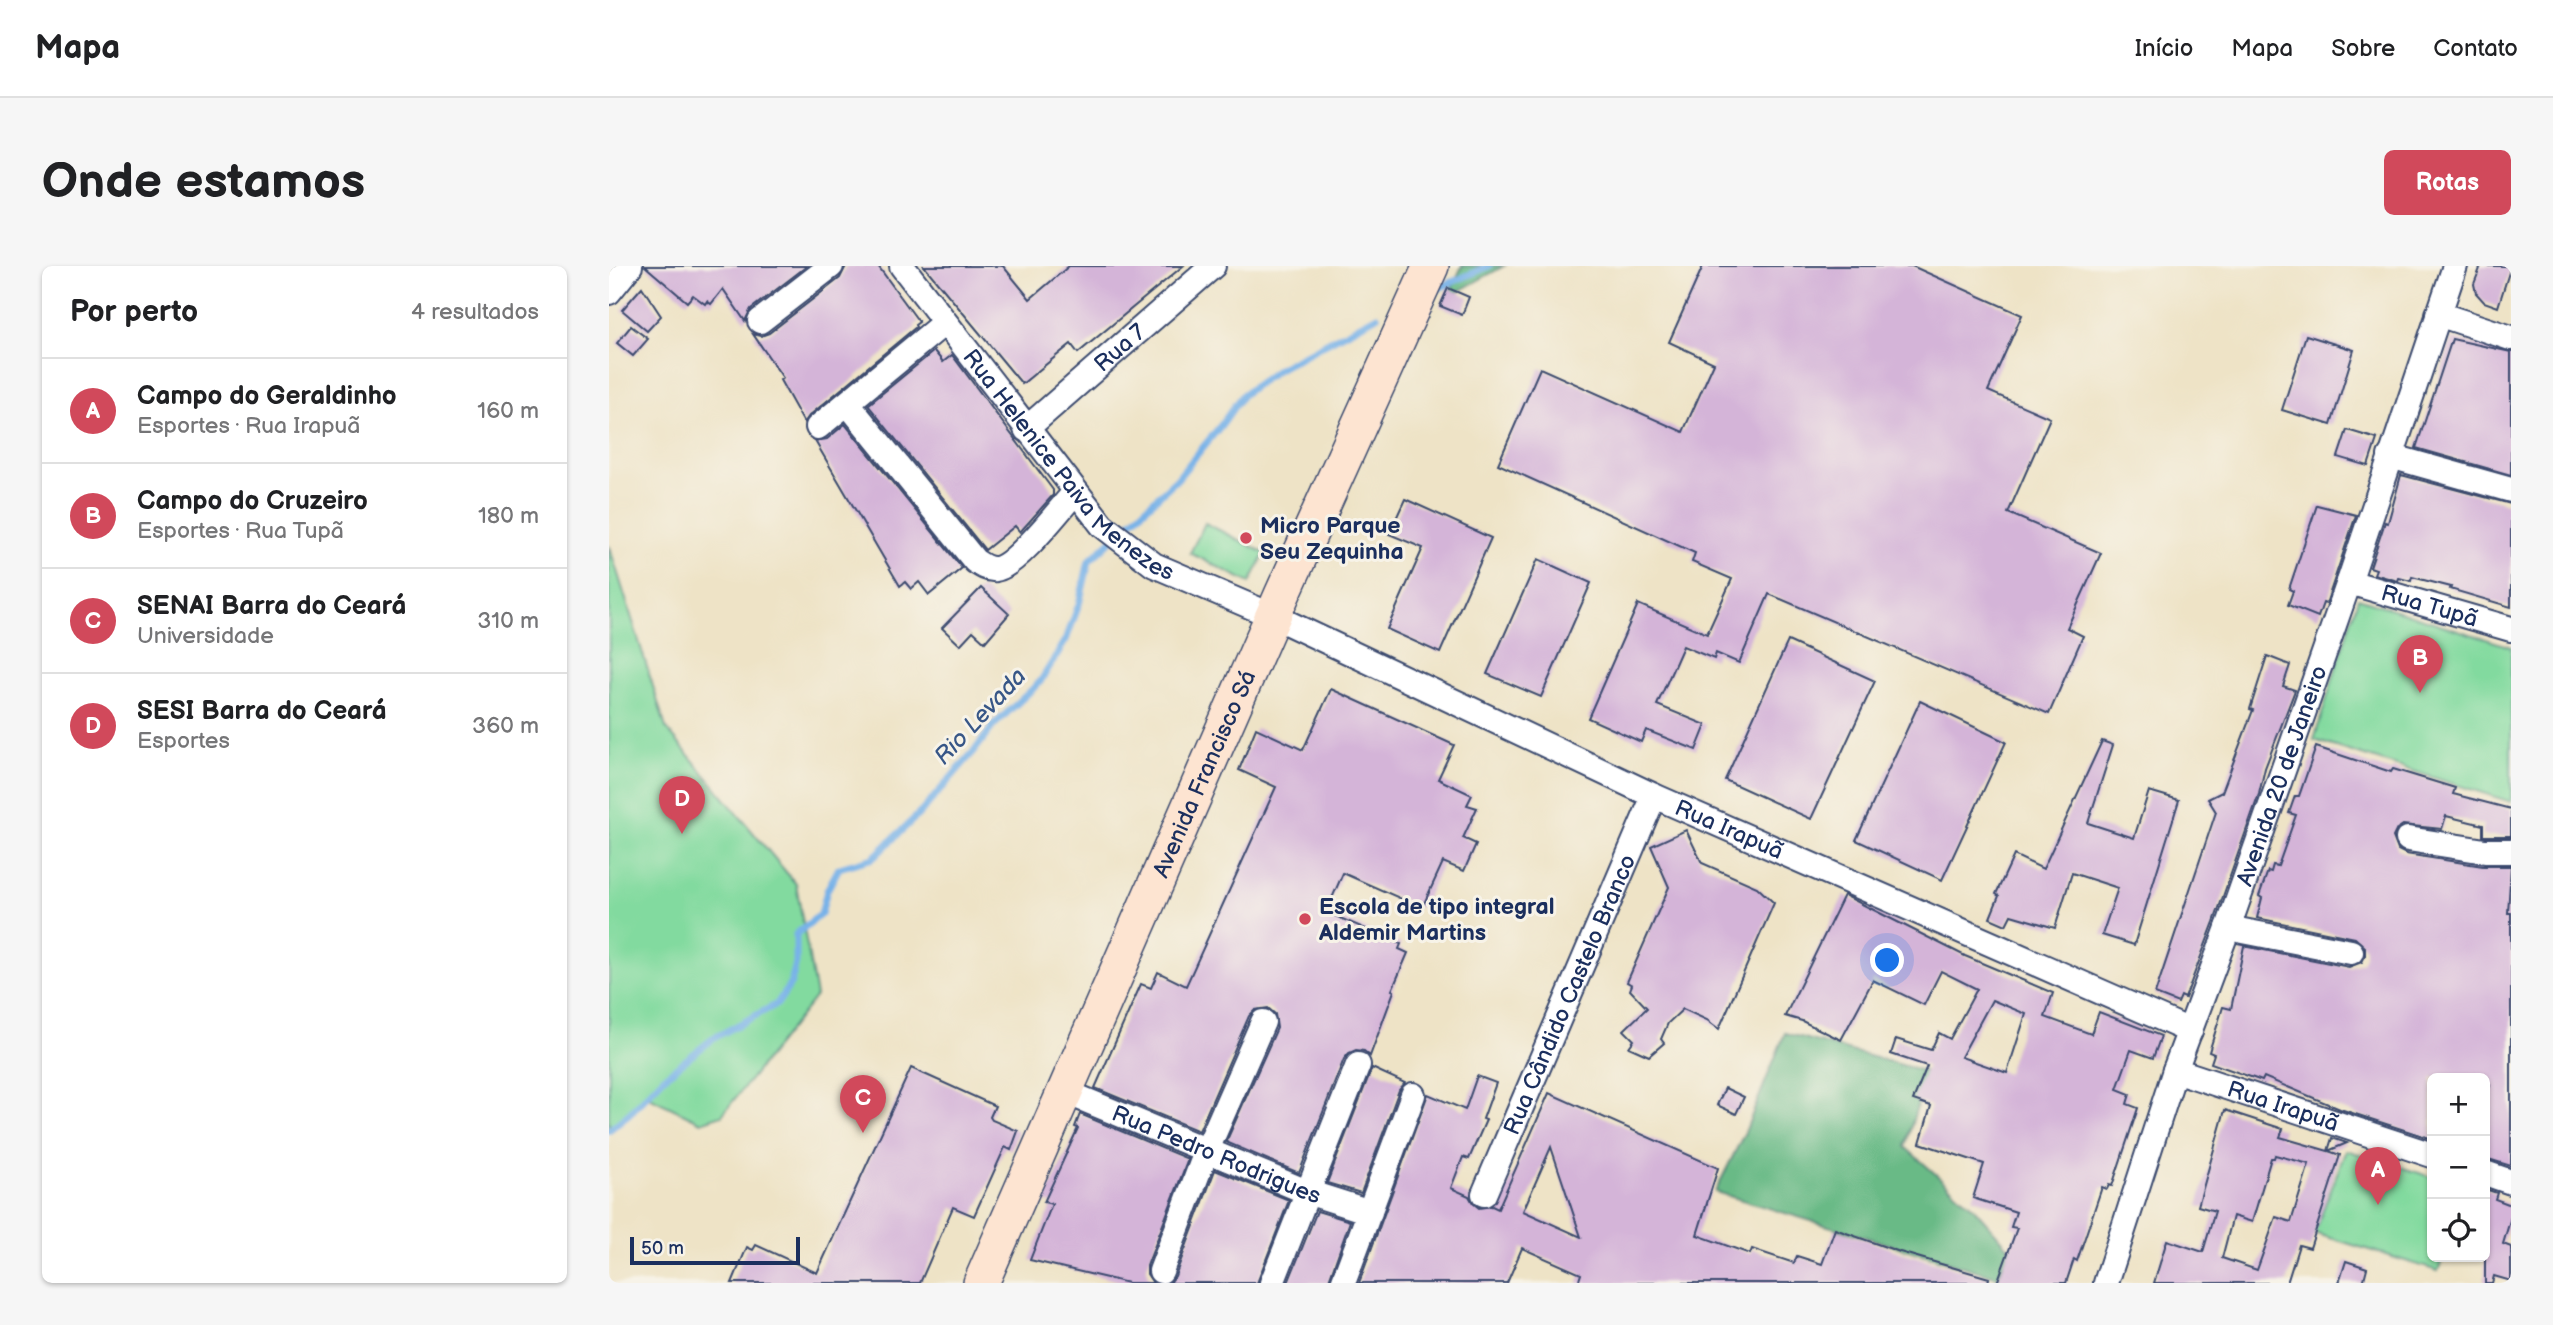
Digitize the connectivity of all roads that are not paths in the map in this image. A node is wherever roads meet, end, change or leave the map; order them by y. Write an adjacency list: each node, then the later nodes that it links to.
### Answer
1 (629, 266): 7 (street)
2 (831, 266): 9 (street)
3 (902, 266): 10 (street, Rua Helenice Paiva Menezes)
4 (1213, 266): 14 (street, Rua 7)
5 (1431, 266): 19 (main road, Avenida Francisco Sá)
6 (2455, 266): 8 (street, Avenida 20 de Janeiro)
7 (609, 292)
8 (2438, 314): 11 (street); 15 (street, Avenida 20 de Janeiro)
9 (760, 321)
10 (944, 323): 12 (street); 14 (street, Rua Helenice Paiva Menezes)
11 (2511, 338)
12 (848, 404): 13 (street); 17 (street)
13 (818, 427)
14 (1026, 429): 17 (street, Rua Helenice Paiva Menezes)
15 (2390, 456): 16 (street); 18 (street, Avenida 20 de Janeiro)
16 (2511, 490)
17 (1075, 492): 19 (street, Rua Helenice Paiva Menezes)
18 (2349, 582): 20 (street, Rua Tupã); 24 (street, Avenida 20 de Janeiro)
19 (1273, 616): 21 (street, Rua Irapuã); 30 (main road, Avenida Francisco Sá)
20 (2511, 628)
21 (1654, 796): 27 (street, Rua Irapuã); 37 (street, Rua Cândido Castelo Branco)
22 (2408, 839): 23 (street)
23 (2511, 851)
24 (2228, 928): 25 (street); 27 (street, Avenida 20 de Janeiro)
25 (2351, 952)
26 (1263, 1022): 32 (street)
27 (2190, 1031): 29 (street, Avenida 20 de Janeiro)
28 (1357, 1065): 36 (street)
29 (2175, 1070): 33 (street, Rua Irapuã); 43 (street, Avenida 20 de Janeiro)
30 (1066, 1092): 32 (street, Rua Pedro Rodrigues); 40 (main road, Avenida Francisco Sá)
31 (1413, 1095): 38 (street)
32 (1206, 1152): 36 (street, Rua Pedro Rodrigues); 39 (street)
33 (2427, 1153)
34 (2490, 1175): 35 (street)
35 (2511, 1182)
36 (1307, 1192): 38 (street, Rua Pedro Rodrigues); 41 (street)
37 (1484, 1194)
38 (1370, 1212): 42 (street)
39 (1161, 1271)
40 (981, 1283)
41 (1272, 1283)
42 (1343, 1283)
43 (2106, 1283)

